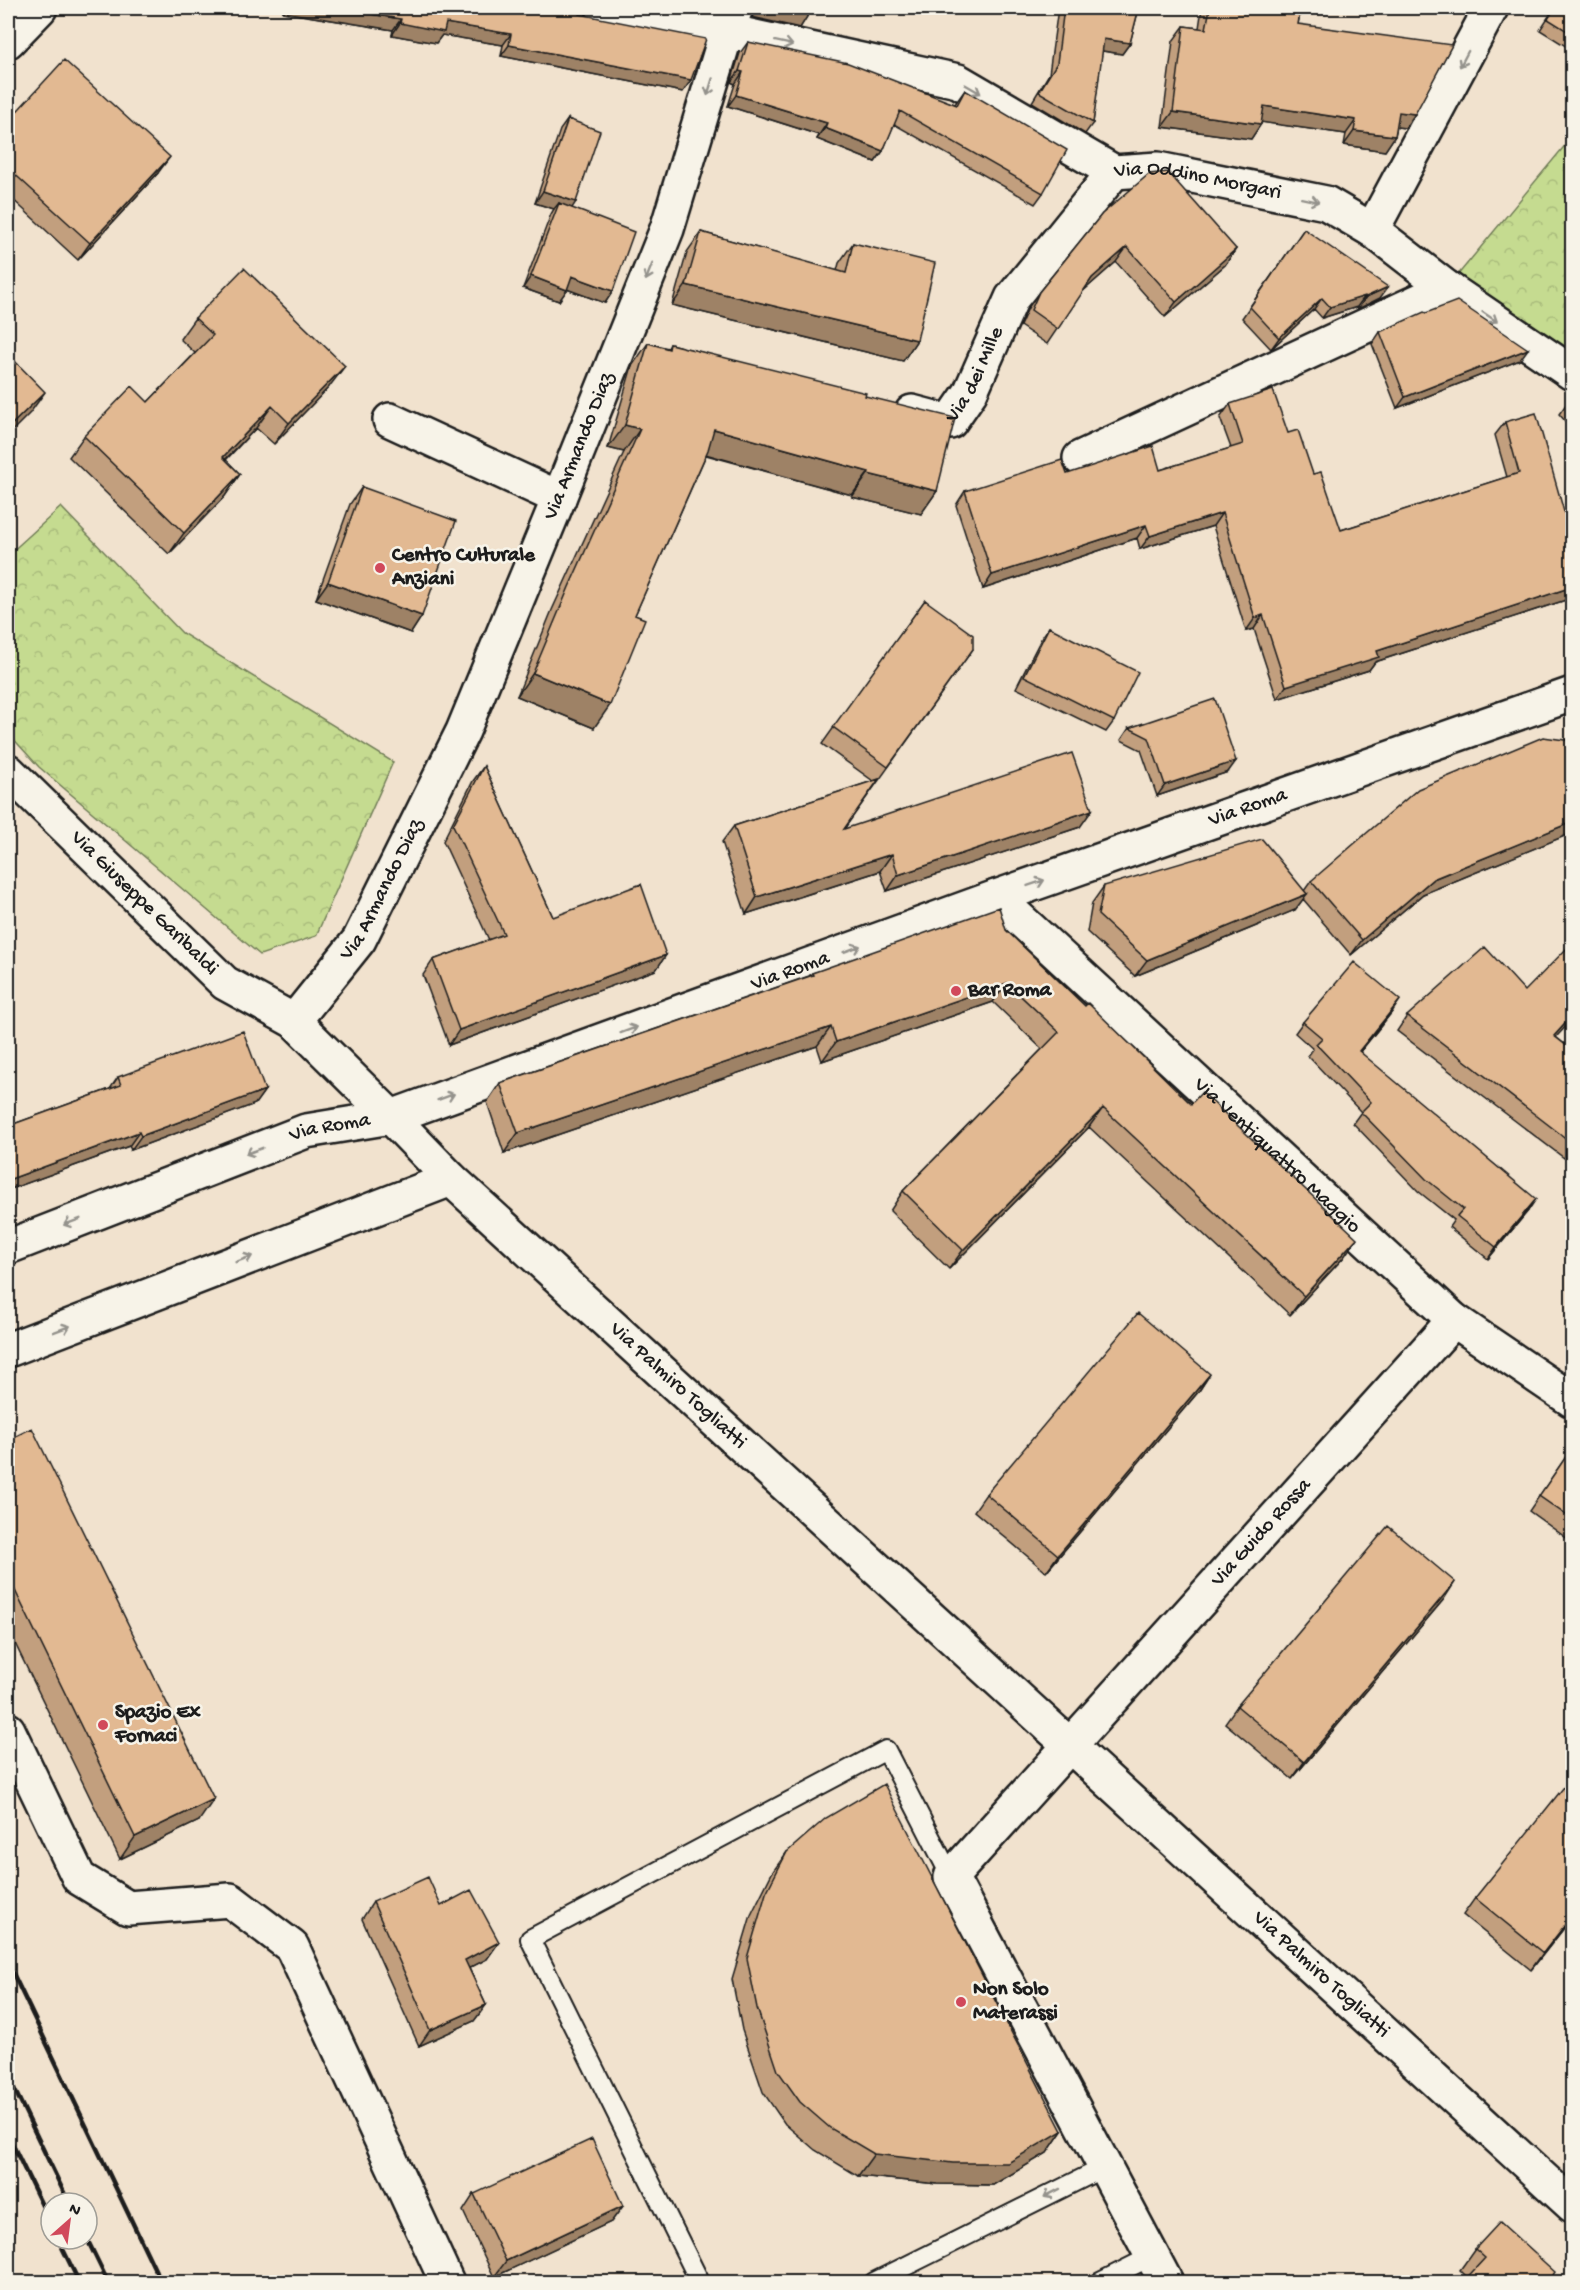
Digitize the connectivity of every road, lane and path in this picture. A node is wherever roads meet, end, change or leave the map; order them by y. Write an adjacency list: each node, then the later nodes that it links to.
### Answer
1 (40, 8): 5 (street)
2 (603, 8): 4 (street, Via Oddino Morgari)
3 (1491, 8): 7 (street, one-way to 7)
4 (732, 19): 6 (street, Via Oddino Morgari, one-way to 6); 9 (street, Via Armando Diaz, one-way to 9)
5 (8, 41)
6 (1114, 172): 7 (street, Via Oddino Morgari, one-way to 7); 12 (street, Via dei Mille)
7 (1372, 230): 8 (street, Via Oddino Morgari)
8 (1447, 288): 11 (street, Via Oddino Morgari, one-way to 11); 14 (street)
9 (622, 339): 10 (street); 15 (street, Via Armando Diaz)
10 (656, 348)
11 (1572, 373)
12 (882, 405)
13 (390, 420): 15 (street)
14 (1080, 458)
15 (559, 498): 19 (street, Via Armando Diaz)
16 (1572, 694): 18 (street, Via Roma, one-way to 16)
17 (8, 771): 19 (street, Via Giuseppe Garibaldi)
18 (996, 897): 20 (street, Via Roma, one-way to 18); 23 (street, Via Ventiquattro Maggio)
19 (294, 1021): 20 (street, Via Palmiro Togliatti)
20 (391, 1117): 21 (street, Via Palmiro Togliatti); 22 (street, Via Roma, one-way to 22)
21 (451, 1179): 24 (street, one-way to 21); 27 (street, Via Palmiro Togliatti)
22 (8, 1247)
23 (1454, 1320): 25 (street, Via Ventiquattro Maggio); 27 (street, Via Guido Rossa)
24 (8, 1350)
25 (1572, 1400)
26 (8, 1730): 32 (street)
27 (1069, 1745): 28 (street); 30 (street, Via Palmiro Togliatti)
28 (951, 1877): 29 (street); 33 (lane)
29 (1105, 2167): 31 (street); 34 (lane, one-way to 34)
30 (1572, 2205)
31 (1159, 2269): 35 (lane)
32 (447, 2283)
33 (700, 2283)
34 (874, 2283)
35 (1100, 2283)

